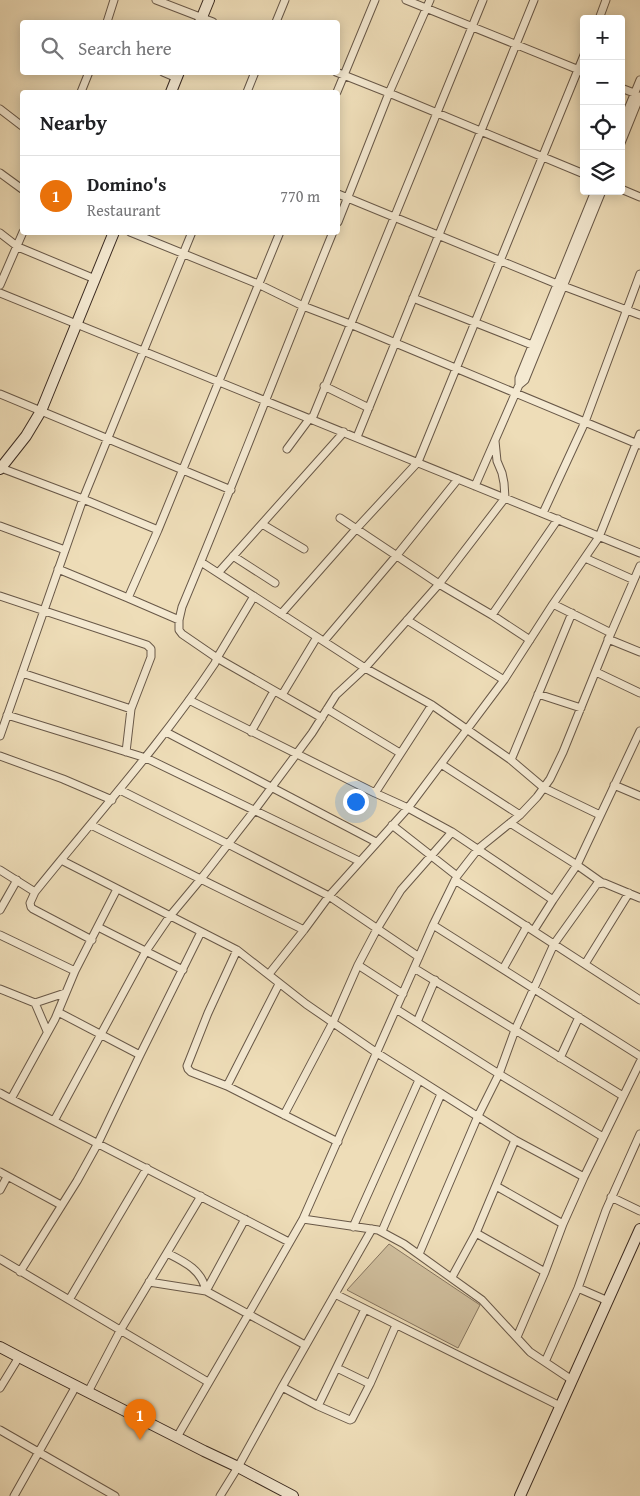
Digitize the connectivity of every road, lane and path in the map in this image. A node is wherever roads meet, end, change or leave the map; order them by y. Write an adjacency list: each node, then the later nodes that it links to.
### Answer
1 (114, 0): 13 (street)
2 (156, 0): 14 (street)
3 (209, 0): 14 (street)
4 (285, 0): 15 (street)
5 (375, 0): 24 (street)
6 (406, 0): 11 (street)
7 (430, 0): 11 (street)
8 (484, 0): 16 (street)
9 (534, 0): 17 (street)
10 (606, 0): 12 (street)
11 (426, 8): 16 (street); 31 (street)
12 (600, 15)
13 (108, 20)
14 (201, 20)
15 (277, 20)
16 (473, 27): 17 (street); 34 (street)
17 (516, 44): 18 (street); 38 (street)
18 (580, 70)
19 (580, 72): 39 (street)
20 (340, 74): 24 (street)
21 (88, 75): 26 (street)
22 (178, 75): 27 (street)
23 (254, 75): 28 (street)
24 (344, 76): 29 (street); 31 (street)
25 (640, 80): 32 (street)
26 (82, 90)
27 (172, 90)
28 (248, 90)
29 (338, 90)
30 (625, 90): 32 (street)
31 (389, 93): 34 (street); 48 (street)
32 (637, 95): 35 (street); 37 (street)
33 (0, 109): 36 (street)
34 (438, 114): 38 (street); 50 (street)
35 (625, 118)
36 (20, 124)
37 (625, 131)
38 (480, 132): 39 (street); 51 (street)
39 (542, 157): 40 (street); 61 (street)
40 (580, 172)
41 (0, 173): 42 (street)
42 (20, 188)
43 (625, 190): 47 (street)
44 (340, 195): 48 (street)
45 (594, 195): 66 (street)
46 (600, 195): 66 (street)
47 (640, 196)
48 (348, 198): 49 (street); 50 (street)
49 (340, 217)
50 (395, 217): 51 (street); 74 (street)
51 (438, 234): 61 (street); 68 (street)
52 (22, 235): 59 (street)
53 (113, 235): 63 (street)
54 (137, 235): 60 (street)
55 (191, 235): 60 (street)
56 (279, 235): 64 (street)
57 (332, 235): 69 (street)
58 (1, 236): 59 (street)
59 (18, 246): 63 (street); 65 (street)
60 (184, 255): 64 (street); 77 (street)
61 (500, 260): 66 (street); 73 (street)
62 (640, 274): 70 (street)
63 (95, 279): 72 (street)
64 (258, 284): 69 (street); 79 (street)
65 (0, 285)
66 (560, 285): 70 (street); 76 (street); 80 (street)
67 (0, 293): 72 (street)
68 (413, 298): 73 (street); 75 (street)
69 (303, 306): 74 (street); 84 (street)
70 (627, 310): 71 (street); 88 (street)
71 (640, 315)
72 (77, 323): 77 (street); 86 (street)
73 (474, 323): 76 (street); 78 (street)
74 (350, 324): 75 (street); 81 (street)
75 (395, 343): 78 (street); 85 (street)
76 (532, 345): 80 (street)
77 (145, 351): 79 (street); 92 (street)
78 (456, 369): 82 (street); 96 (street)
79 (219, 381): 84 (street); 98 (street)
80 (519, 385): 82 (street)
81 (324, 386): 85 (street); 87 (street)
82 (516, 393): 88 (street); 93 (street)
83 (0, 394): 86 (street)
84 (266, 400): 87 (street); 101 (street)
85 (369, 408): 91 (street)
86 (41, 411): 92 (street); 97 (street)
87 (311, 418): 89 (street); 95 (street)
88 (585, 422): 94 (street); 104 (street)
89 (344, 432): 91 (street); 107 (street)
90 (640, 434): 94 (street)
91 (357, 437): 96 (street)
92 (108, 438): 98 (street); 103 (street)
93 (495, 441): 100 (street); 102 (street)
94 (638, 444): 111 (street)
95 (287, 449)
96 (418, 462): 99 (street); 109 (street)
97 (0, 469): 103 (street)
98 (183, 470): 101 (street); 110 (street)
99 (458, 478): 100 (street); 115 (street)
100 (475, 486): 102 (street)
101 (231, 490): 118 (street)
102 (505, 498): 104 (street); 124 (street)
103 (83, 499): 110 (street); 113 (street)
104 (543, 513): 106 (street)
105 (340, 518): 109 (street)
106 (558, 520): 111 (street); 132 (street)
107 (262, 524): 112 (street); 116 (street)
108 (0, 527): 113 (street)
109 (356, 528): 115 (street); 131 (street)
110 (158, 530): 127 (street)
111 (599, 537): 114 (street); 117 (street)
112 (304, 549)
113 (65, 550): 120 (street)
114 (640, 554)
115 (397, 555): 124 (street); 136 (street)
116 (233, 556): 121 (street); 123 (street)
117 (585, 558): 122 (street); 128 (street)
118 (201, 562): 121 (street); 133 (street)
119 (640, 566): 122 (street)
120 (58, 569): 127 (street); 129 (street)
121 (218, 573): 126 (street)
122 (634, 580): 135 (street)
123 (275, 583)
124 (439, 584): 132 (street); 134 (street)
125 (0, 596): 129 (street)
126 (254, 596): 131 (street); 139 (street)
127 (128, 598): 133 (street)
128 (553, 604): 130 (street); 137 (street)
129 (44, 611): 142 (street); 151 (street)
130 (572, 613): 135 (street); 146 (street)
131 (281, 614): 136 (street)
132 (492, 615): 137 (street)
133 (179, 620): 139 (street)
134 (407, 620): 140 (street); 143 (street)
135 (610, 636): 138 (street); 141 (street)
136 (320, 639): 140 (street); 147 (street)
137 (530, 640): 143 (street)
138 (640, 652)
139 (217, 658): 144 (street); 148 (street)
140 (365, 668): 149 (street); 152 (street)
141 (596, 672): 145 (street); 150 (street)
142 (22, 673): 151 (street); 153 (street)
143 (504, 680): 155 (street)
144 (274, 690): 147 (street); 158 (street)
145 (640, 693)
146 (538, 694): 150 (street); 166 (street)
147 (282, 695): 154 (street)
148 (189, 700): 157 (street); 158 (street)
149 (432, 704): 155 (street); 163 (street)
150 (581, 708): 170 (street)
151 (131, 709): 161 (street)
152 (327, 709): 154 (street); 163 (street)
153 (7, 715): 159 (street); 161 (street)
154 (322, 718): 162 (street)
155 (468, 729): 166 (street); 167 (street)
156 (640, 731): 160 (street)
157 (166, 732): 165 (street); 169 (street)
158 (251, 732): 162 (street)
159 (0, 736)
160 (637, 744): 168 (street)
161 (126, 752): 165 (street)
162 (296, 754): 169 (street); 172 (street)
163 (400, 754): 172 (street)
164 (0, 756): 174 (street)
165 (146, 758): 171 (street); 176 (street)
166 (510, 760): 170 (street)
167 (441, 764): 175 (street); 177 (street)
168 (614, 785): 173 (street); 178 (street)
169 (272, 787): 176 (street); 183 (street)
170 (544, 788): 177 (street); 178 (street)
171 (120, 790): 174 (street); 184 (street)
172 (374, 793): 175 (street)
173 (640, 796)
174 (112, 800): 180 (street)
175 (408, 808): 181 (street); 182 (street)
176 (254, 811): 184 (street); 188 (street)
177 (520, 815): 179 (street)
178 (600, 815): 189 (street)
179 (510, 822): 185 (street); 189 (street)
180 (91, 825): 187 (street); 193 (street)
181 (392, 825): 183 (street); 186 (street)
182 (452, 832): 185 (street); 186 (street)
183 (376, 842): 188 (street)
184 (228, 844): 193 (street); 198 (street)
185 (478, 849): 191 (street); 200 (street)
186 (432, 856): 191 (street); 206 (street)
187 (61, 860): 195 (street); 196 (street)
188 (359, 861): 198 (street)
189 (577, 865): 194 (street); 200 (street)
190 (0, 870): 192 (street)
191 (456, 878): 203 (street); 204 (street)
192 (17, 880): 196 (street); 201 (street)
193 (200, 880): 202 (street); 207 (street)
194 (601, 882): 197 (street); 212 (street)
195 (117, 889): 202 (street); 205 (street)
196 (35, 892): 211 (street)
197 (629, 893): 199 (street); 216 (street)
198 (329, 896): 206 (street); 207 (street)
199 (640, 898)
200 (554, 900): 208 (street)
201 (0, 910)
202 (170, 916): 209 (street); 214 (street)
203 (434, 925): 215 (street); 219 (street)
204 (526, 926): 208 (street); 219 (street)
205 (98, 927): 211 (street); 214 (street)
206 (377, 929): 215 (street); 217 (street)
207 (304, 930): 222 (street)
208 (534, 930): 212 (street)
209 (201, 932): 213 (street); 220 (street)
210 (0, 936): 221 (street)
211 (92, 940): 221 (street)
212 (554, 944): 216 (street); 225 (street)
213 (237, 950): 222 (street); 246 (street)
214 (146, 951): 220 (street); 238 (street)
215 (419, 957): 218 (street)
216 (585, 964): 229 (street)
217 (358, 965): 228 (street); 234 (street)
218 (414, 968): 223 (street); 228 (street)
219 (503, 969): 225 (street)
220 (183, 970): 240 (street)
221 (75, 971): 227 (street)
222 (269, 974): 224 (street)
223 (435, 980): 235 (street); 236 (street)
224 (279, 984): 234 (street); 246 (street)
225 (533, 988): 233 (street); 236 (street)
226 (0, 989): 230 (street)
227 (65, 993): 230 (street); 232 (street)
228 (403, 994): 231 (street)
229 (640, 1000)
230 (35, 1003): 237 (street)
231 (396, 1009): 235 (street); 239 (street)
232 (58, 1012): 237 (street); 238 (street)
233 (580, 1017): 241 (street); 242 (street)
234 (333, 1022): 239 (street); 251 (street)
235 (417, 1022): 244 (street)
236 (515, 1030): 242 (street); 244 (street)
237 (47, 1032): 250 (street)
238 (101, 1034): 240 (street); 253 (street)
239 (377, 1053): 245 (street); 257 (street)
240 (140, 1055): 258 (street)
241 (640, 1056)
242 (560, 1058): 249 (street)
243 (640, 1062): 249 (street)
244 (499, 1074): 252 (street); 255 (street)
245 (419, 1080): 248 (street); 272 (street)
246 (227, 1086): 251 (street)
247 (0, 1093): 250 (street)
248 (441, 1094): 252 (street); 275 (street)
249 (623, 1096): 255 (street)
250 (11, 1099): 253 (street)
251 (284, 1115): 257 (street)
252 (478, 1116): 256 (street); 279 (street)
253 (54, 1120): 258 (street)
254 (640, 1134): 266 (street)
255 (603, 1137): 262 (street)
256 (515, 1140): 262 (street); 263 (street)
257 (338, 1142): 270 (street)
258 (98, 1143): 259 (street); 267 (street)
259 (147, 1168): 265 (street); 288 (street)
260 (0, 1172): 261 (street)
261 (8, 1177): 264 (street); 267 (street)
262 (584, 1177): 271 (street)
263 (496, 1186): 271 (street); 276 (street)
264 (0, 1190)
265 (201, 1196): 269 (street); 278 (street)
266 (611, 1197): 268 (street); 285 (street)
267 (61, 1205): 281 (street)
268 (640, 1210)
269 (245, 1219): 277 (street); 286 (street)
270 (303, 1220): 272 (street); 277 (street)
271 (563, 1224): 282 (street)
272 (353, 1227): 273 (street)
273 (372, 1228): 275 (street); 287 (street)
274 (640, 1229): 289 (street)
275 (382, 1231): 279 (street)
276 (476, 1233): 282 (street); 283 (street)
277 (289, 1242): 291 (street)
278 (167, 1253): 284 (street); 286 (street)
279 (419, 1254): 283 (street)
280 (0, 1259): 281 (street)
281 (20, 1272): 288 (street)
282 (545, 1272): 294 (street)
283 (452, 1277): 294 (street)
284 (149, 1282): 286 (street); 293 (street)
285 (578, 1288): 289 (street); 298 (street)
286 (206, 1291): 291 (street)
287 (335, 1294): 290 (street); 295 (street)
288 (70, 1300): 293 (street)
289 (608, 1301): 300 (street)
290 (365, 1310): 292 (street); 299 (street)
291 (248, 1315): 295 (street); 301 (street)
292 (396, 1325): 302 (street); 308 (street)
293 (120, 1331): 301 (street); 306 (street)
294 (517, 1337): 298 (street)
295 (305, 1345): 304 (street)
296 (0, 1347): 297 (street)
297 (19, 1358): 303 (street); 305 (street)
298 (545, 1362): 300 (street)
299 (337, 1368): 302 (street); 307 (street)
300 (572, 1380): 308 (street)
301 (208, 1382): 310 (street)
302 (370, 1384): 307 (street)
303 (76, 1386): 306 (street); 311 (street)
304 (282, 1387): 307 (street); 312 (street)
305 (0, 1388)
306 (88, 1392): 310 (street)
307 (318, 1406)
308 (560, 1406): 317 (street)
309 (0, 1430): 311 (street)
310 (177, 1436): 312 (street)
311 (39, 1452): 313 (street); 314 (street)
312 (238, 1467): 315 (street); 316 (street)
313 (14, 1496)
314 (115, 1496)
315 (220, 1496)
316 (293, 1496)
317 (520, 1496)

